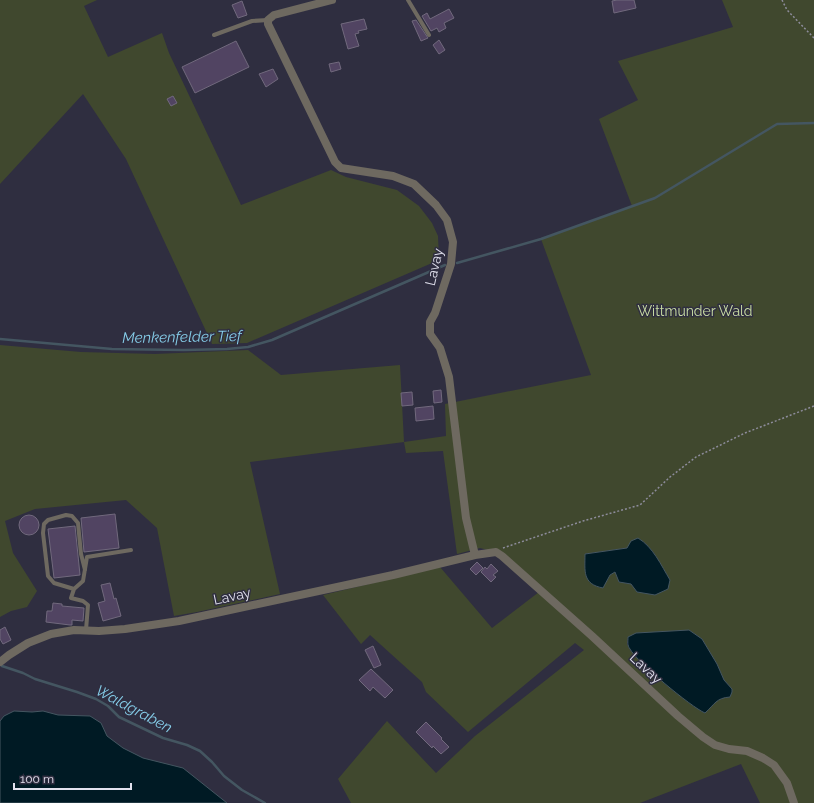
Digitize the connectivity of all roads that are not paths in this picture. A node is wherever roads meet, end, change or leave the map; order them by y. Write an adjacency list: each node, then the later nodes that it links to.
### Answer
1 (332, 0): 3 (street)
2 (408, 0): 5 (lane)
3 (268, 20): 4 (lane); 7 (street, Lavay)
4 (214, 35)
5 (429, 35)
6 (131, 550): 8 (lane)
7 (475, 555): 10 (street, Lavay); 12 (street, Lavay)
8 (85, 570): 9 (lane); 9 (lane)
9 (74, 589): 10 (lane)
10 (86, 631): 11 (street, Lavay)
11 (0, 662)
12 (794, 803)

